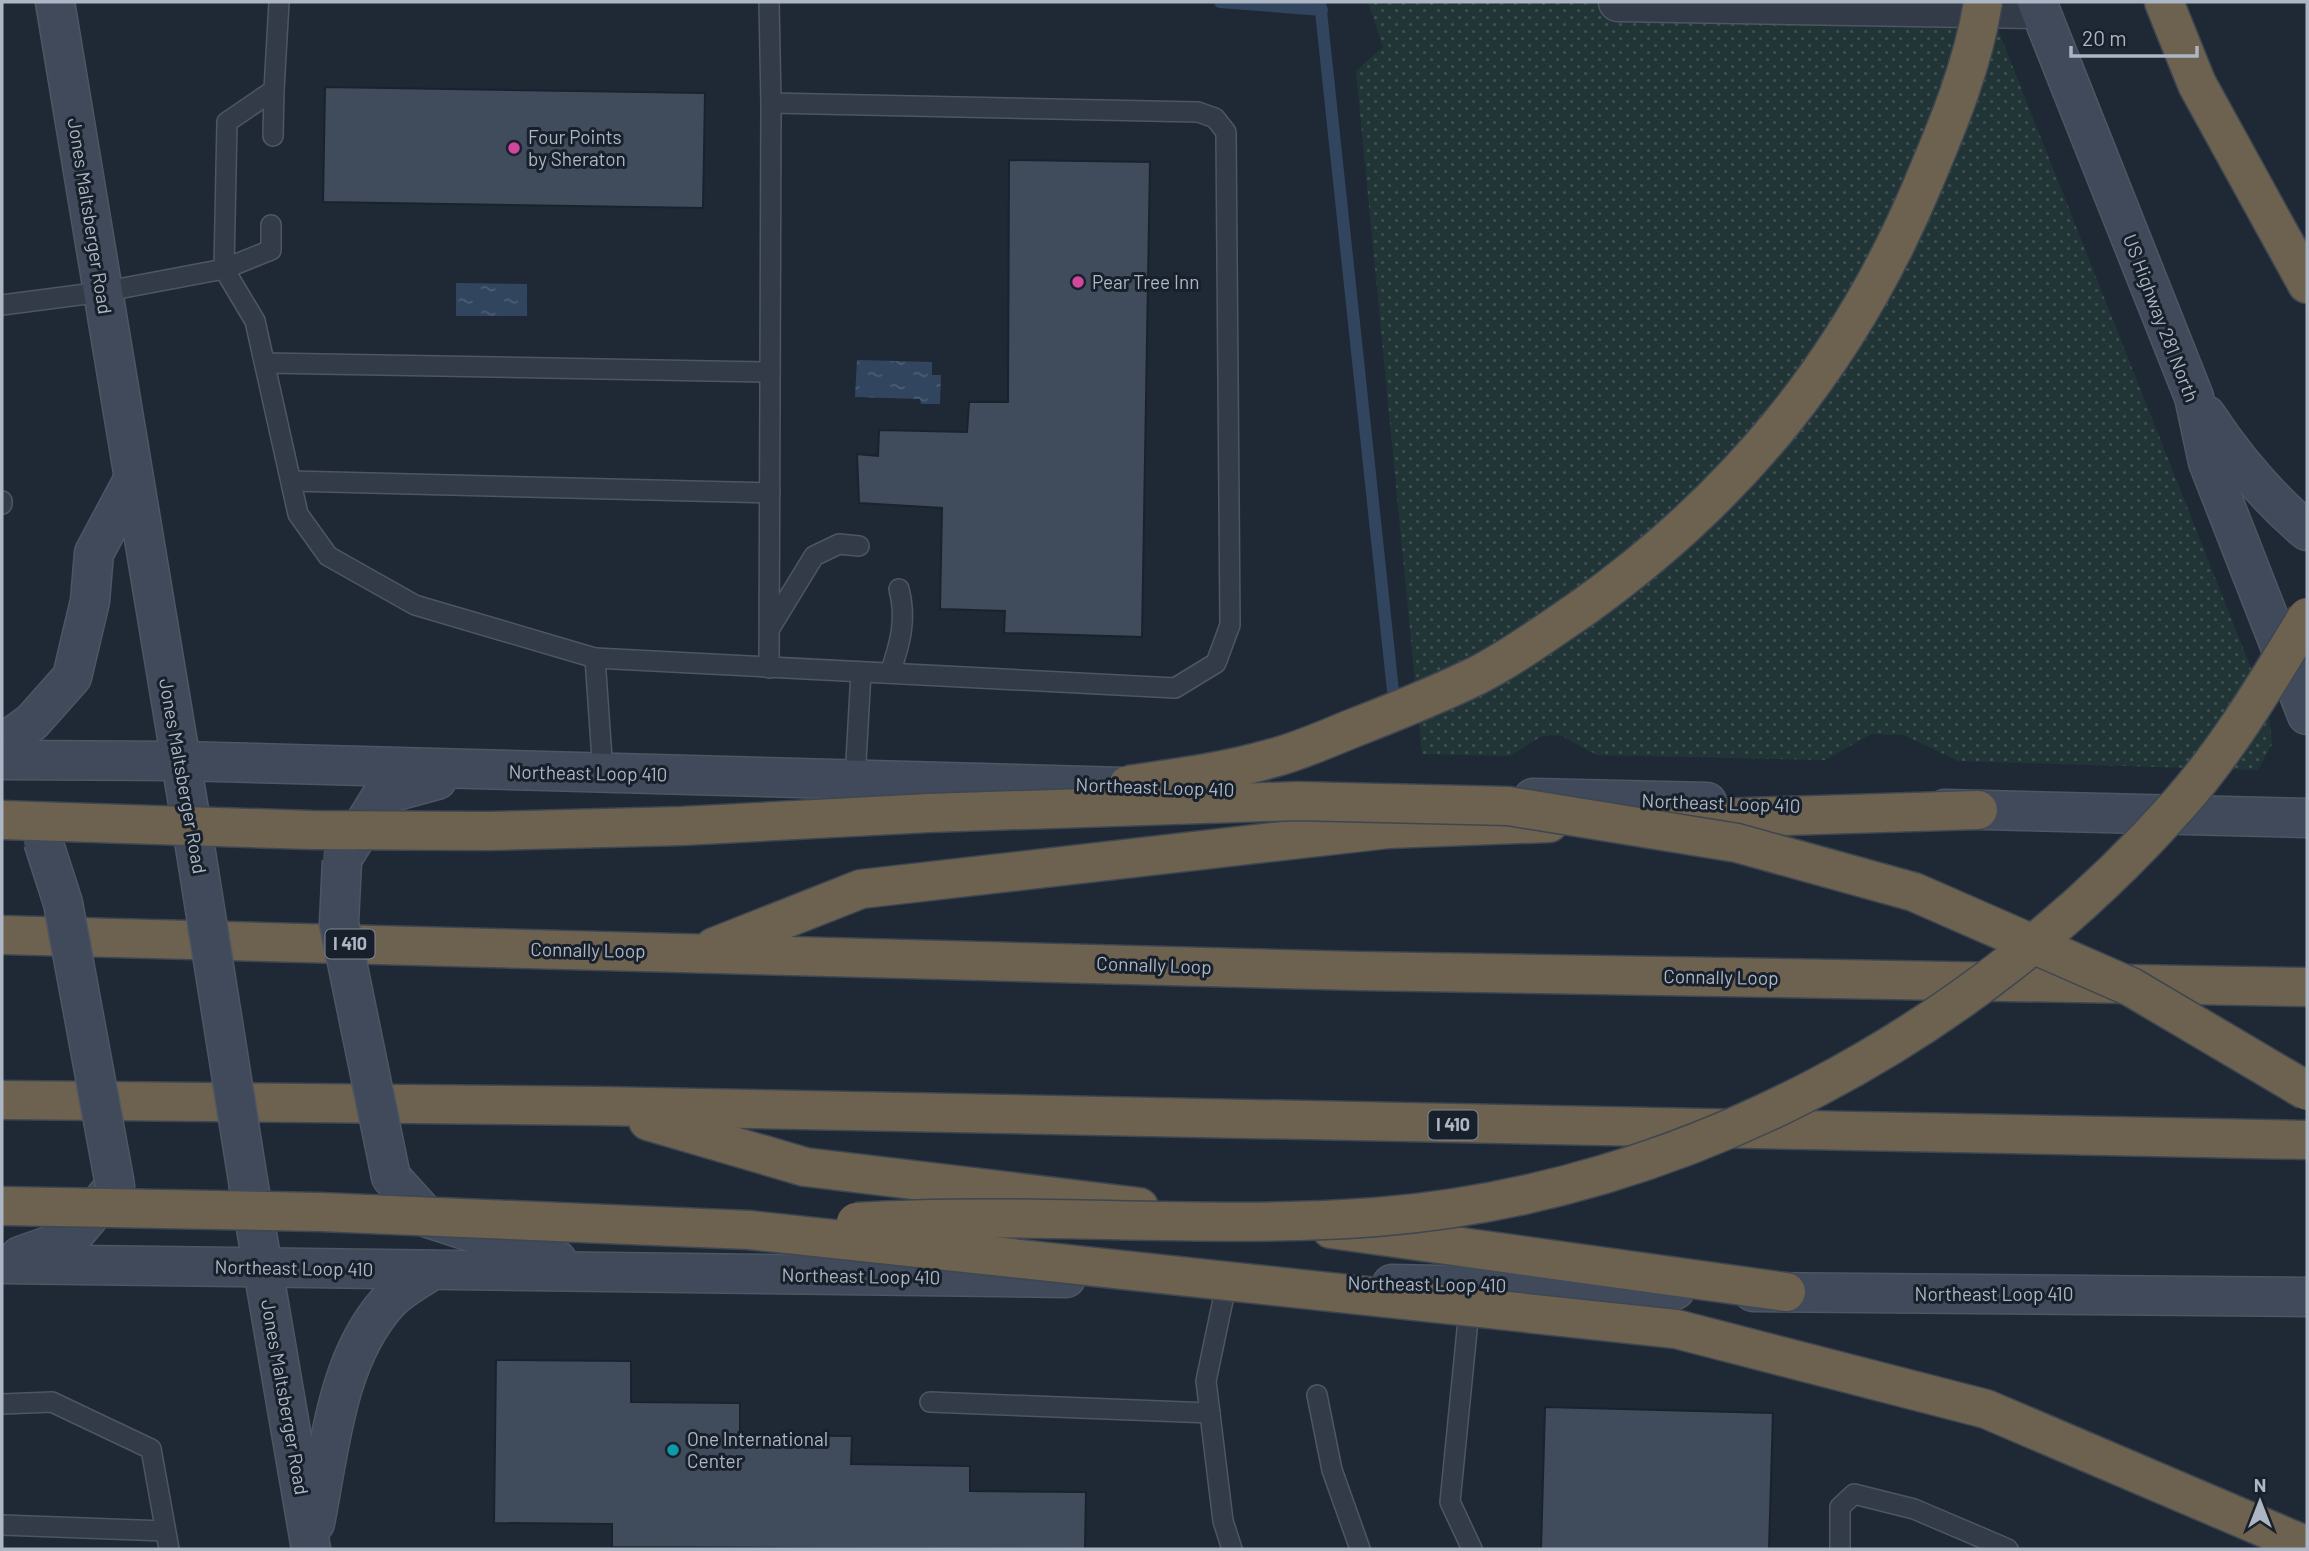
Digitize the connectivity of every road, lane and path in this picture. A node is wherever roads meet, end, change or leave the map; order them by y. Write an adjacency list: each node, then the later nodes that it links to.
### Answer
1 (55, 2): 14 (main road, Jones Maltsberger Road)
2 (279, 2): 8 (lane)
3 (769, 2): 9 (lane)
4 (1618, 2): 7 (street)
5 (1983, 2): 40 (highway, bridge)
6 (2164, 2): 13 (highway)
7 (2038, 5): 18 (main road, US Highway 281 North)
8 (274, 90): 10 (lane); 12 (lane)
9 (771, 103): 17 (lane); 30 (lane)
10 (273, 136)
11 (271, 225): 12 (lane)
12 (224, 269): 14 (lane); 16 (lane)
13 (2307, 284)
14 (102, 292): 15 (lane); 19 (main road, Jones Maltsberger Road)
15 (2, 305)
16 (265, 363): 17 (lane); 20 (lane)
17 (770, 372): 21 (lane)
18 (2194, 397): 22 (main road); 31 (main road, US Highway 281 North)
19 (133, 480): 32 (main road); 34 (main road, Jones Maltsberger Road)
20 (291, 481): 21 (lane); 27 (lane)
21 (770, 493): 26 (lane)
22 (2307, 531)
23 (859, 546): 26 (lane)
24 (899, 589): 30 (lane)
25 (2307, 617): 51 (highway, bridge)
26 (769, 630): 28 (lane)
27 (594, 659): 28 (lane); 36 (lane)
28 (769, 668): 29 (lane)
29 (861, 672): 30 (lane); 37 (lane)
30 (890, 673)
31 (2307, 715)
32 (2, 744)
33 (2, 760): 34 (main road, Northeast Loop 410)
34 (180, 761): 35 (main road, Northeast Loop 410); 53 (main road, Jones Maltsberger Road, bridge)
35 (476, 770): 36 (main road, Northeast Loop 410); 55 (main road, bridge)
36 (603, 772): 37 (main road, Northeast Loop 410)
37 (855, 779): 39 (main road, Northeast Loop 410)
38 (2, 802): 52 (main road, bridge)
39 (1978, 810): 41 (main road, Northeast Loop 410); 44 (highway)
40 (929, 813): 42 (highway, bridge); 46 (highway, bridge)
41 (2307, 818)
42 (2, 820)
43 (2, 935): 44 (highway, Connally Loop / I 410)
44 (699, 952): 45 (highway, Connally Loop / I 410)
45 (2307, 987)
46 (2307, 1091)
47 (2, 1100): 48 (highway, I 410)
48 (599, 1106): 49 (highway, I 410); 58 (highway)
49 (2307, 1140)
50 (2, 1206): 51 (highway, bridge)
51 (749, 1230): 66 (highway, bridge)
52 (2, 1263): 53 (main road, Northeast Loop 410)
53 (263, 1268): 54 (main road, Northeast Loop 410); 67 (main road, Jones Maltsberger Road)
54 (432, 1270): 55 (main road, Northeast Loop 410); 67 (main road)
55 (594, 1272): 56 (main road, Northeast Loop 410)
56 (1227, 1281): 57 (main road, Northeast Loop 410); 63 (lane)
57 (1471, 1286): 58 (main road, Northeast Loop 410); 70 (lane)
58 (1786, 1293): 59 (main road, Northeast Loop 410)
59 (2307, 1297)
60 (1317, 1395): 69 (lane)
61 (930, 1402): 63 (lane)
62 (2, 1404): 65 (lane)
63 (1210, 1413): 68 (lane)
64 (2, 1525): 65 (lane)
65 (167, 1540)
66 (2307, 1546)
67 (311, 1547)
68 (1232, 1549)
69 (1360, 1549)
70 (1472, 1549)
71 (1840, 1549): 72 (lane)
72 (2008, 1549)

